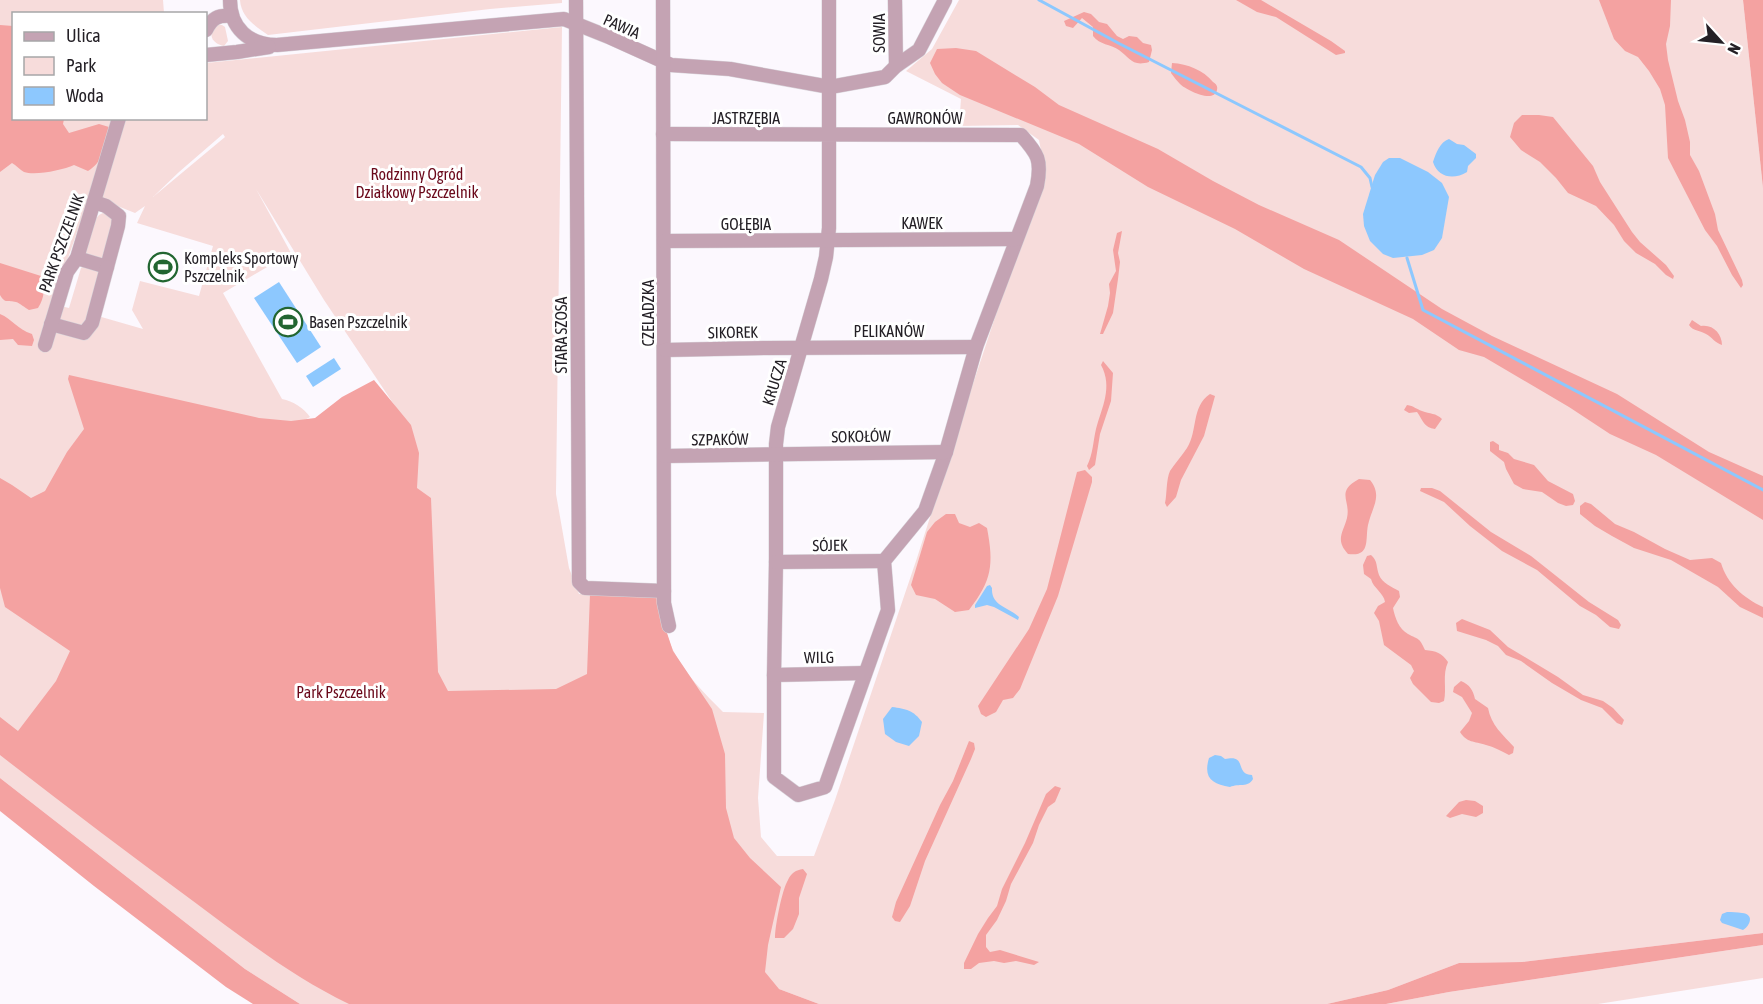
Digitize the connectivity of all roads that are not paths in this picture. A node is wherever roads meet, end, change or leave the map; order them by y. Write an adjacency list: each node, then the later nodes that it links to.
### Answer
1 (230, 0): 7 (street)
2 (576, 0): 8 (street, STARA SZOSA)
3 (663, 0): 13 (street, CZELADZKA)
4 (830, 0): 15 (street, KRUCZA)
5 (895, 0): 14 (street, SOWIA)
6 (945, 0): 14 (street, SOWIA)
7 (234, 21): 9 (street); 10 (street, PAWIA); 12 (street)
8 (576, 23): 10 (street, PAWIA); 13 (street, PAWIA); 35 (street, STARA SZOSA)
9 (207, 27)
10 (277, 45): 12 (street)
11 (208, 50): 12 (street)
12 (228, 53)
13 (663, 63): 15 (street, PAWIA); 17 (street, CZELADZKA)
14 (896, 66): 15 (street, SOWIA)
15 (830, 87): 18 (street, KRUCZA)
16 (118, 120): 19 (street, PARK PSZCZELNIK)
17 (663, 134): 18 (street, JASTRZĘBIA); 22 (street, CZELADZKA)
18 (829, 134): 20 (street, GAWRONÓW); 21 (street, KRUCZA)
19 (94, 202): 23 (street, PARK PSZCZELNIK); 24 (street)
20 (1016, 239): 21 (street, KAWEK); 28 (street)
21 (828, 240): 22 (street, GOŁĘBIA); 27 (street, KRUCZA)
22 (664, 242): 29 (street, CZELADZKA)
23 (77, 258): 24 (street); 25 (street, PARK PSZCZELNIK)
24 (107, 267): 25 (street)
25 (51, 324): 26 (street, PARK PSZCZELNIK)
26 (45, 345)
27 (802, 347): 28 (street, PELIKANÓW); 29 (street, SIKOREK); 31 (street, KRUCZA)
28 (976, 347): 30 (street)
29 (664, 350): 32 (street, CZELADZKA)
30 (946, 452): 31 (street, SOKOŁÓW); 33 (street)
31 (776, 454): 32 (street, SZPAKÓW); 34 (street, KRUCZA)
32 (665, 456): 35 (street, CZELADZKA)
33 (884, 561): 34 (street, SÓJEK); 37 (street)
34 (776, 562): 38 (street, KRUCZA)
35 (664, 591): 36 (street, CZELADZKA)
36 (669, 626)
37 (865, 673): 38 (street, WILG); 38 (street, KRUCZA)
38 (774, 675)

